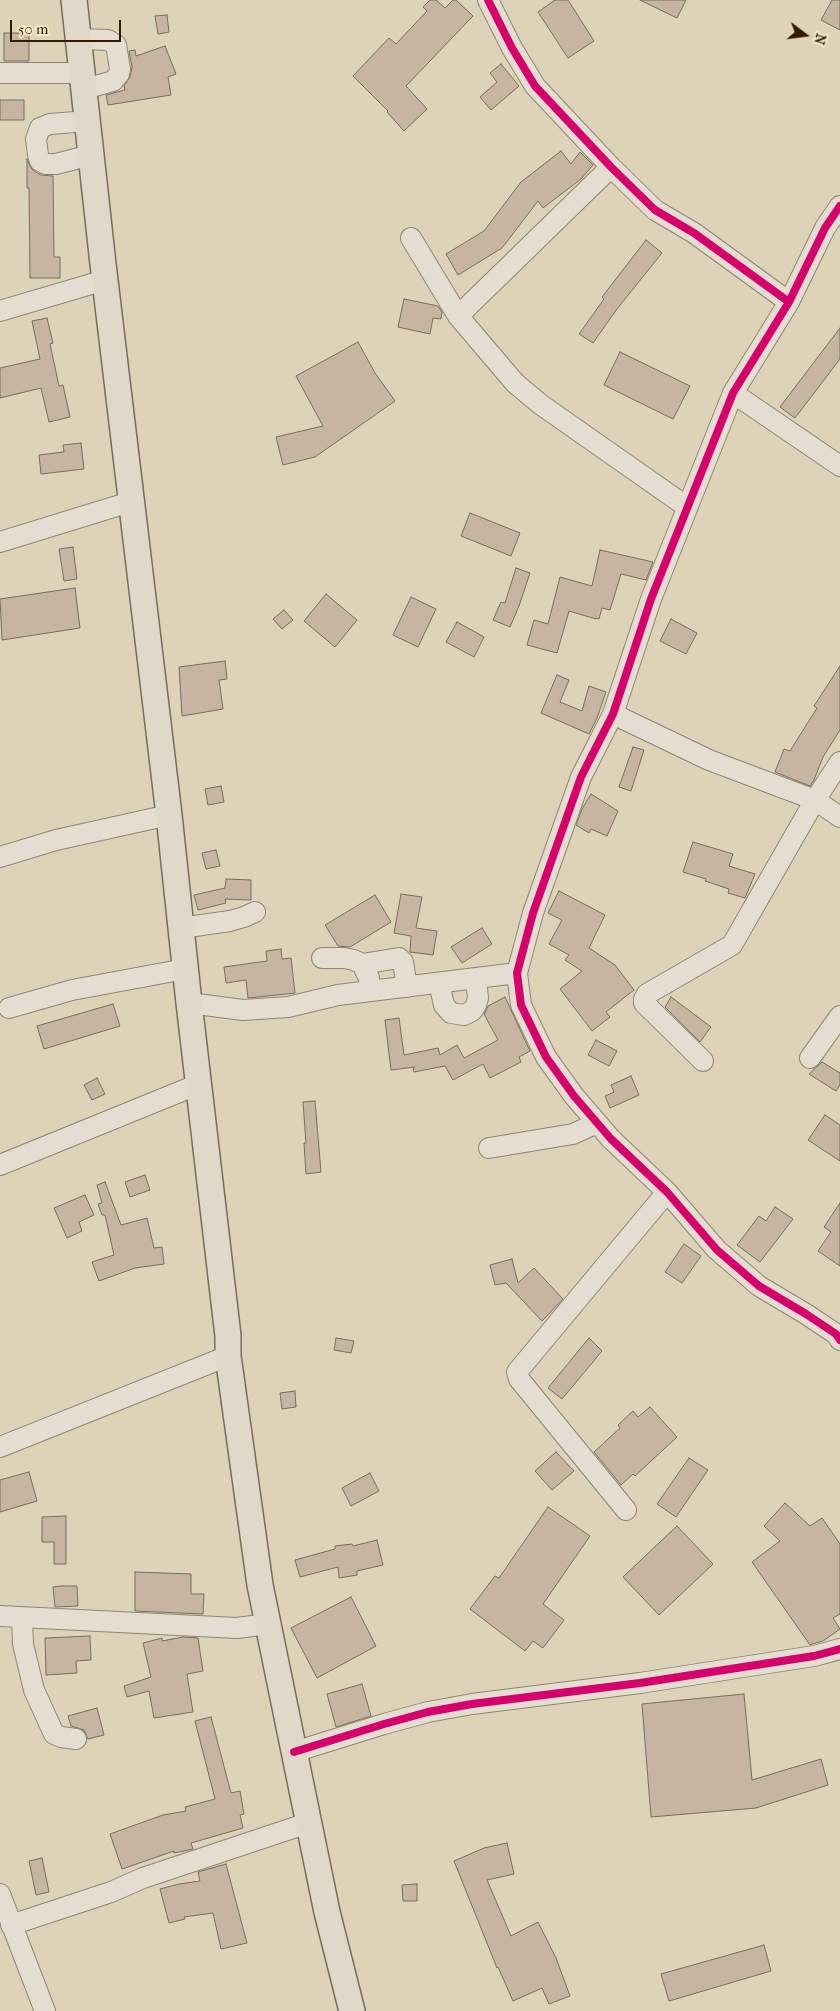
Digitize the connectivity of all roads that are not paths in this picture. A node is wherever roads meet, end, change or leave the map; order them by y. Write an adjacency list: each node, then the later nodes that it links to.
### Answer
1 (74, 0): 3 (main road)
2 (488, 0): 8 (street)
3 (79, 39): 5 (main road); 5 (street)
4 (0, 73): 5 (street)
5 (84, 81): 6 (main road)
6 (88, 121): 7 (main road); 7 (street)
7 (91, 155): 11 (main road)
8 (611, 167): 12 (street); 14 (street)
9 (840, 206): 12 (street)
10 (411, 238): 14 (street)
11 (105, 280): 13 (street); 17 (main road)
12 (789, 302): 15 (street)
13 (0, 311)
14 (458, 316): 18 (street)
15 (733, 393): 16 (street); 18 (street)
16 (840, 466)
17 (130, 502): 19 (street); 23 (main road)
18 (687, 506): 20 (street)
19 (0, 542)
20 (613, 714): 22 (street); 31 (street)
21 (840, 762): 22 (street)
22 (815, 800): 24 (street); 40 (street)
23 (169, 815): 25 (street); 27 (main road)
24 (840, 817)
25 (0, 857)
26 (255, 912): 27 (street)
27 (181, 928): 30 (main road)
28 (322, 958): 29 (street)
29 (362, 964): 34 (street); 35 (street)
30 (185, 969): 36 (main road); 37 (street)
31 (517, 974): 32 (street); 42 (street)
32 (476, 978): 33 (street); 33 (street)
33 (439, 983): 34 (street)
34 (407, 987): 35 (street)
35 (370, 991): 36 (street)
36 (189, 1003): 41 (main road)
37 (10, 1008)
38 (840, 1016): 39 (street)
39 (810, 1058)
40 (703, 1062)
41 (198, 1084): 44 (street); 47 (main road)
42 (597, 1123): 43 (street); 45 (street)
43 (489, 1148)
44 (0, 1165)
45 (667, 1192): 46 (street); 49 (street)
46 (840, 1340)
47 (228, 1356): 48 (street); 52 (main road)
48 (0, 1448)
49 (626, 1510)
50 (0, 1616): 51 (street)
51 (22, 1618): 52 (street); 54 (street)
52 (268, 1624): 55 (main road)
53 (840, 1649): 55 (street)
54 (76, 1740)
55 (294, 1752): 56 (main road)
56 (308, 1823): 58 (street); 60 (main road)
57 (0, 1894): 58 (street)
58 (11, 1926): 59 (street)
59 (45, 2011)
60 (352, 2011)

